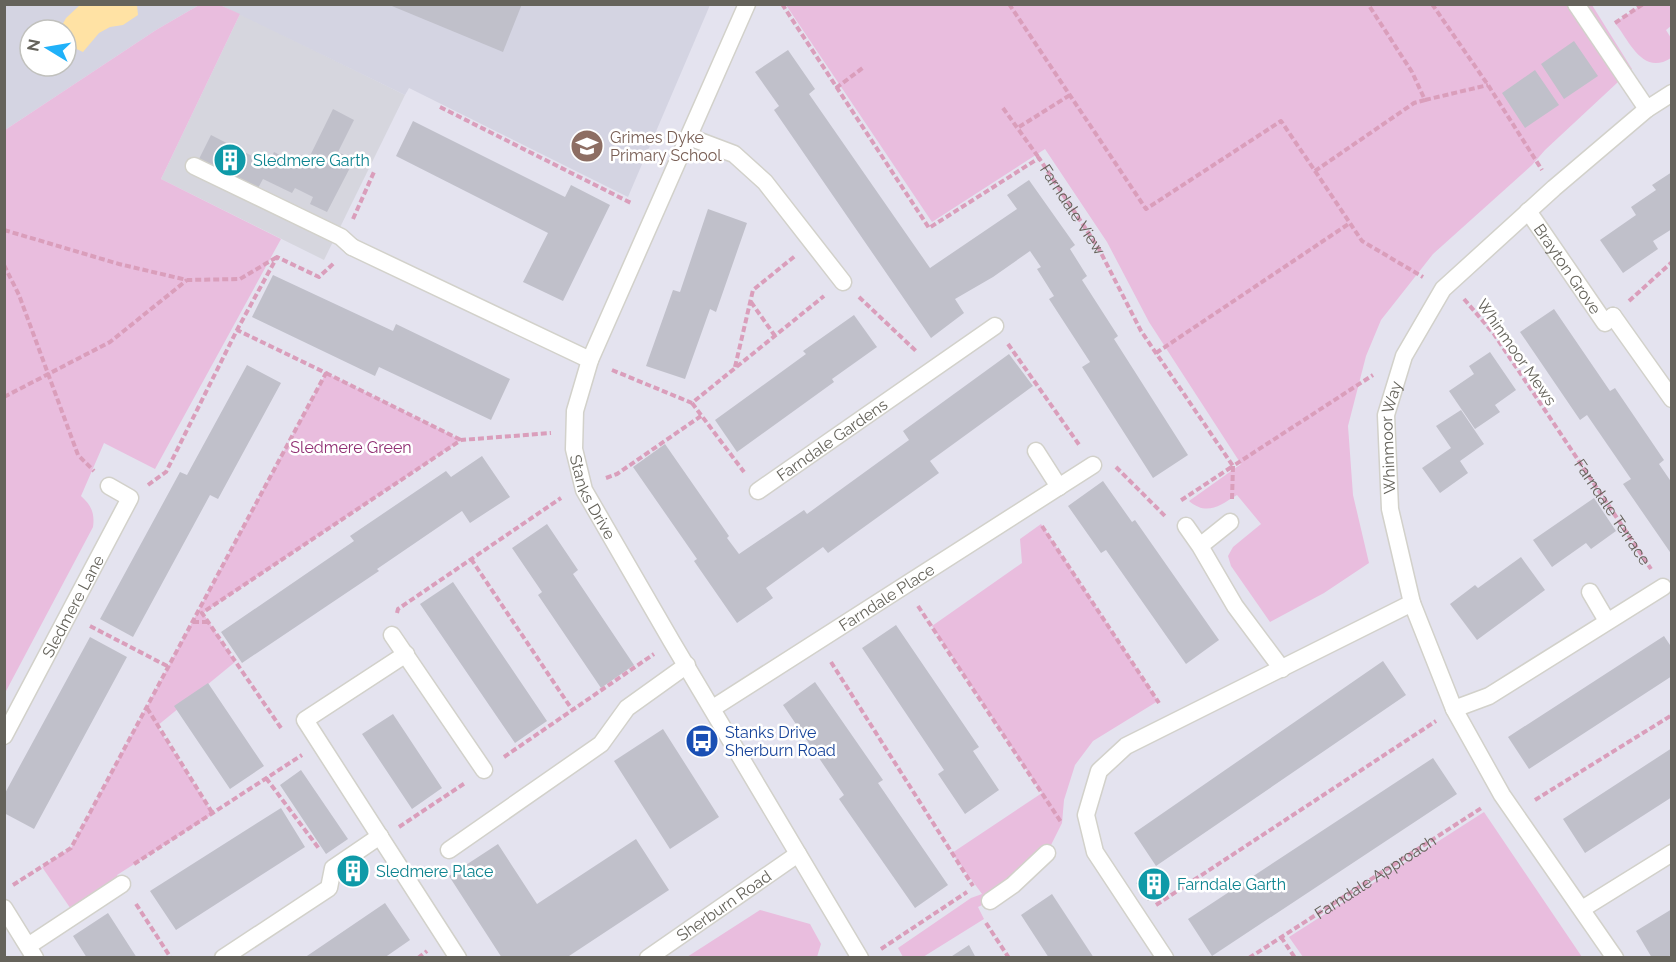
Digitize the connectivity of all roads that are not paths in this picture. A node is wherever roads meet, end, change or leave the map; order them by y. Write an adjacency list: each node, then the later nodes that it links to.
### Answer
1 (747, 4): 5 (street, Stanks Drive)
2 (1576, 4): 4 (street)
3 (1671, 93): 4 (street, Whinmoor Way)
4 (1647, 109): 7 (street, Whinmoor Way)
5 (689, 137): 8 (street); 10 (street, Stanks Drive)
6 (194, 166): 10 (street)
7 (1528, 211): 11 (street, Brayton Grove); 22 (street, Whinmoor Way)
8 (843, 282)
9 (995, 326): 16 (street, Farndale Gardens)
10 (590, 360): 26 (street, Stanks Drive)
11 (1671, 399)
12 (1036, 451): 15 (street)
13 (1093, 465): 15 (street, Farndale Place)
14 (109, 486): 30 (street, Sledmere Lane)
15 (1059, 487): 28 (street, Farndale Place)
16 (758, 491)
17 (1230, 522): 19 (street)
18 (1186, 526): 19 (street)
19 (1200, 546): 27 (street)
20 (1663, 587): 23 (street)
21 (1590, 592): 23 (street)
22 (1412, 603): 27 (street); 29 (street)
23 (1607, 621): 29 (street)
24 (392, 634): 25 (street)
25 (406, 654): 31 (street); 32 (street)
26 (687, 665): 28 (street, Stanks Drive); 33 (street)
27 (1282, 669): 46 (street)
28 (713, 708): 36 (street, Stanks Drive)
29 (1454, 709): 40 (street)
30 (4, 736)
31 (484, 770)
32 (381, 837): 42 (street); 43 (street)
33 (449, 850)
34 (1047, 853): 38 (street)
35 (1671, 853): 40 (street)
36 (798, 854): 44 (street, Sherburn Road); 45 (street, Stanks Drive)
37 (120, 880): 41 (street)
38 (984, 898)
39 (4, 908): 41 (street)
40 (1582, 909): 47 (street)
41 (32, 952)
42 (223, 957)
43 (458, 957)
44 (648, 957)
45 (861, 957)
46 (1165, 957)
47 (1615, 957)

